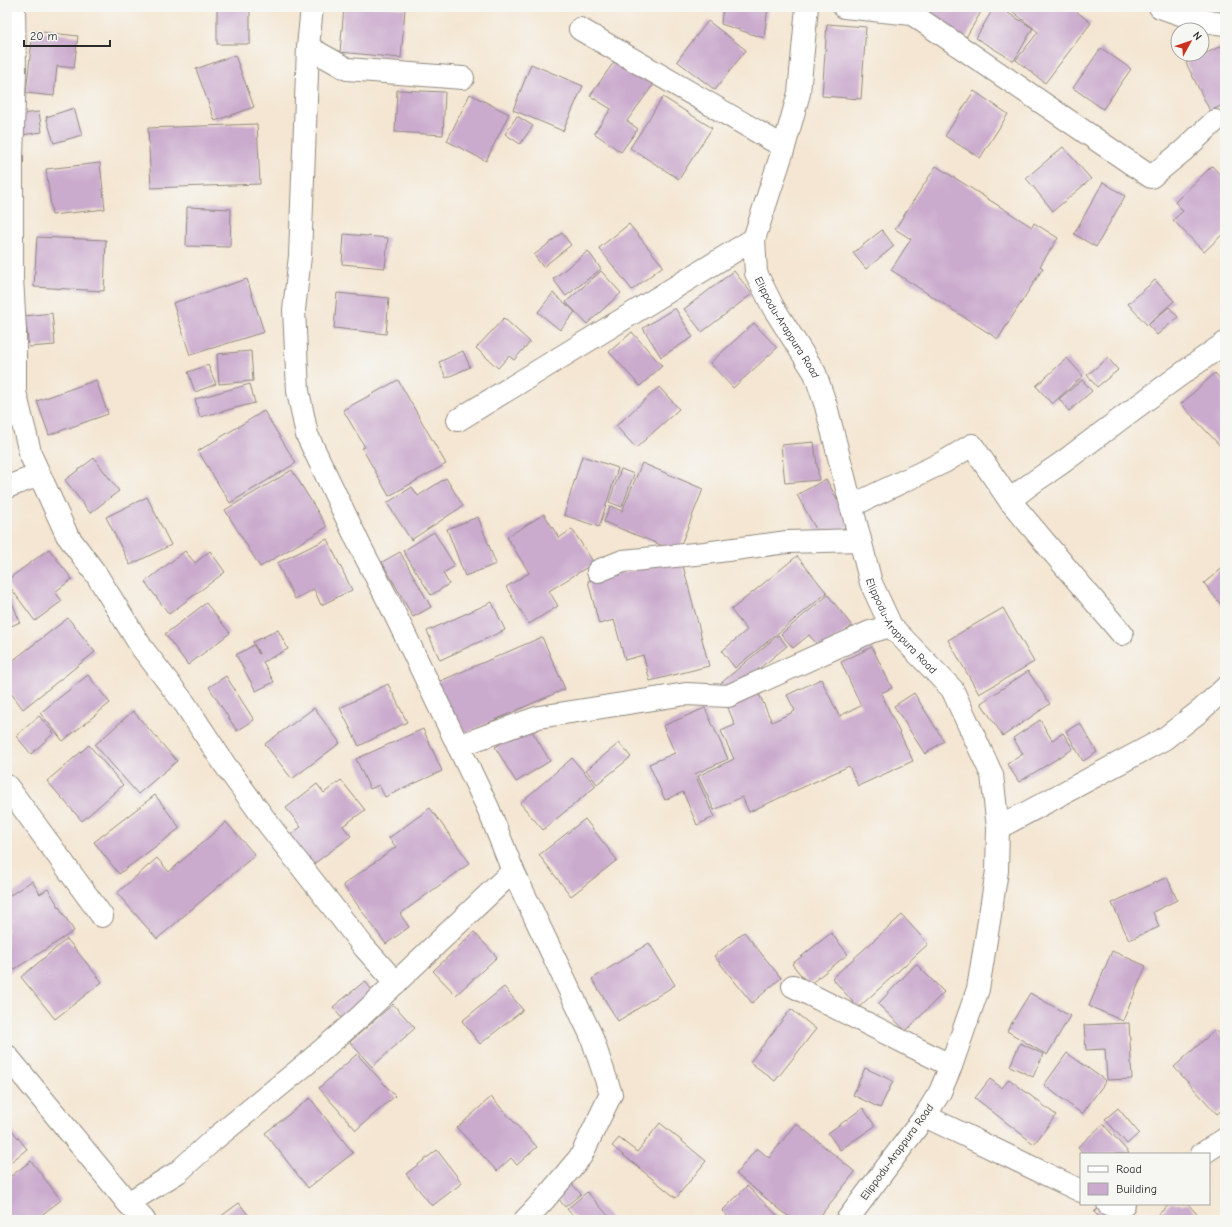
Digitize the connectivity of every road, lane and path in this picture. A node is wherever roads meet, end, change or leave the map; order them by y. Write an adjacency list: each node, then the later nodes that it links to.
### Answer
1 (14, 7): 16 (street)
2 (312, 7): 9 (street)
3 (807, 7): 12 (street, Elippodu-Arappura Road)
4 (844, 7): 6 (street)
5 (1160, 7): 7 (street)
6 (914, 11): 11 (street)
7 (1225, 24)
8 (580, 30): 12 (street)
9 (308, 47): 10 (street); 25 (street)
10 (463, 78)
11 (1215, 121)
12 (784, 147): 13 (street, Elippodu-Arappura Road)
13 (754, 238): 15 (street); 19 (street, Elippodu-Arappura Road)
14 (1225, 343): 18 (street)
15 (458, 420)
16 (39, 475): 17 (street); 30 (street)
17 (7, 487)
18 (1010, 501): 19 (street); 23 (street)
19 (852, 506): 20 (street, Elippodu-Arappura Road)
20 (860, 540): 21 (street); 22 (street, Elippodu-Arappura Road)
21 (598, 571)
22 (892, 626): 25 (street); 27 (street, Elippodu-Arappura Road)
23 (1122, 634)
24 (1225, 688): 27 (street)
25 (458, 746): 28 (street)
26 (7, 786): 29 (street)
27 (998, 828): 33 (street, Elippodu-Arappura Road)
28 (514, 871): 30 (street); 42 (street)
29 (102, 916)
30 (396, 983): 38 (street)
31 (793, 986): 33 (street)
32 (7, 1056): 38 (street)
33 (951, 1066): 34 (street, Elippodu-Arappura Road)
34 (925, 1116): 37 (street); 43 (street, Elippodu-Arappura Road)
35 (1225, 1139): 36 (street)
36 (1204, 1153)
37 (1080, 1191)
38 (128, 1203): 41 (street)
39 (1110, 1205): 40 (street)
40 (1122, 1205)
41 (144, 1220)
42 (525, 1220)
43 (847, 1220)

